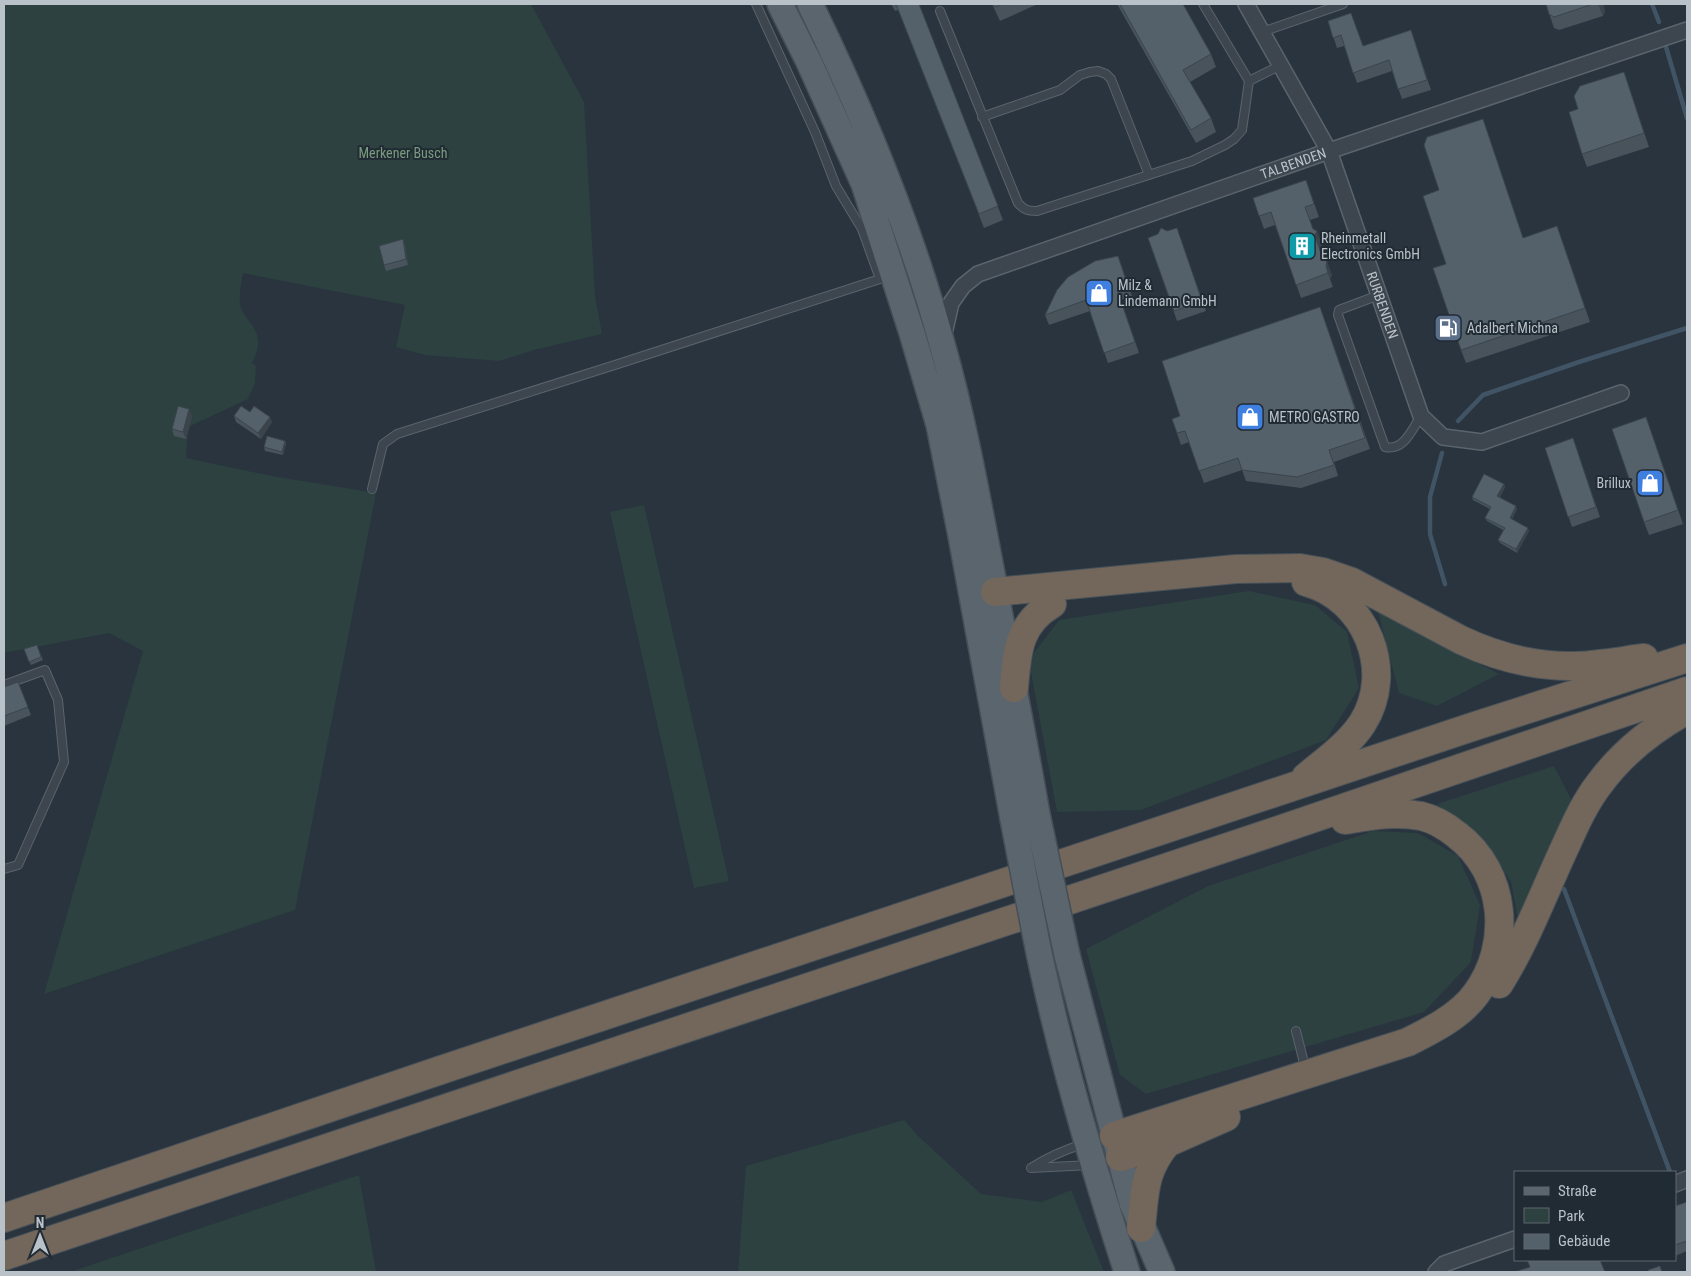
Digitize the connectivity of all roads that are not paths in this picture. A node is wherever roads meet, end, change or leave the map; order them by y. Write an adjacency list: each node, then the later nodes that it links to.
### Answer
1 (756, 4): 19 (lane)
2 (780, 4): 20 (main road)
3 (810, 4): 16 (main road)
4 (1203, 4): 11 (lane)
5 (1246, 4): 9 (street, RURBENDEN)
6 (1343, 4): 9 (lane)
7 (940, 11): 12 (lane)
8 (1687, 30): 13 (street, TALBENDEN)
9 (1262, 32): 10 (street, RURBENDEN)
10 (1281, 65): 11 (lane); 13 (street, RURBENDEN)
11 (1250, 81): 14 (lane)
12 (982, 116): 14 (lane); 14 (lane)
13 (1329, 152): 15 (street, RURBENDEN); 16 (street, TALBENDEN)
14 (1149, 175)
15 (1379, 294): 18 (street, RURBENDEN); 18 (lane)
16 (942, 343): 20 (main road)
17 (1621, 393): 18 (street, RURBENDEN)
18 (1421, 416)
19 (372, 489)
20 (990, 604): 21 (highway); 22 (highway); 25 (main road); 35 (main road, bridge)
21 (1052, 604): 25 (highway); 28 (highway)
22 (1687, 651)
23 (1687, 658): 28 (highway)
24 (4, 685): 30 (lane)
25 (1014, 688): 34 (main road, bridge)
26 (1687, 691): 29 (highway)
27 (1687, 710): 33 (highway)
28 (1294, 787): 36 (highway)
29 (1270, 833): 32 (highway); 39 (highway)
30 (4, 869)
31 (1296, 1031): 32 (lane)
32 (1308, 1077): 34 (highway)
33 (1167, 1142): 34 (highway); 37 (highway)
34 (1117, 1146): 35 (main road); 37 (main road)
35 (1089, 1154): 35 (lane); 40 (main road)
36 (4, 1218)
37 (1142, 1228): 41 (main road)
38 (1514, 1239): 42 (street)
39 (4, 1256)
40 (1127, 1272)
41 (1162, 1272)
42 (1436, 1272)

